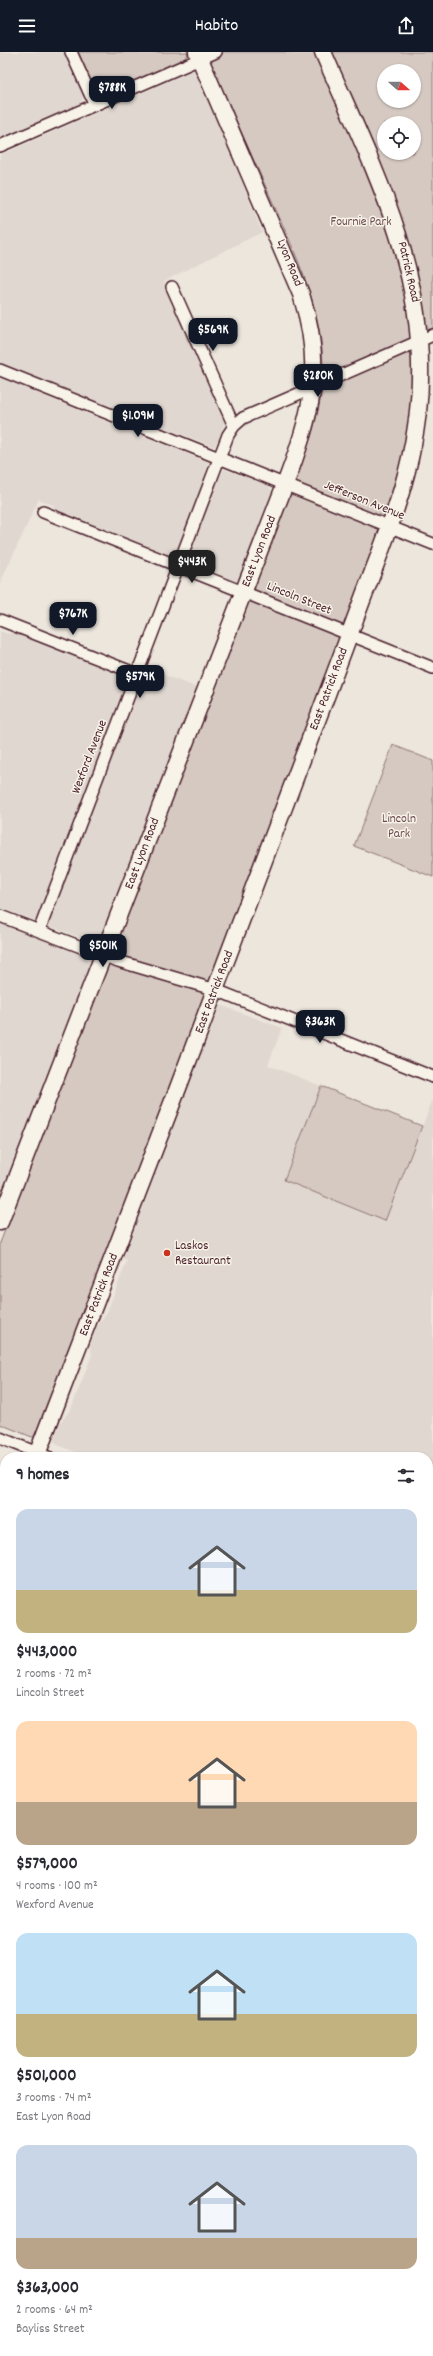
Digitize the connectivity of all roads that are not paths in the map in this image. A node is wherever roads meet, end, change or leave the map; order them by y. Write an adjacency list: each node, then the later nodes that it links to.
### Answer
1 (72, 52): 5 (street)
2 (216, 52): 4 (street)
3 (323, 52): 8 (highway, Patrick Road)
4 (199, 55): 5 (street); 10 (highway, Lyon Road)
5 (95, 105): 6 (street)
6 (0, 146)
7 (172, 287): 11 (street)
8 (426, 338): 10 (street); 15 (highway, Patrick Road)
9 (0, 370): 12 (street, Jefferson Avenue)
10 (314, 388): 11 (street); 13 (highway, Lyon Road)
11 (234, 426): 12 (street, Wexford Avenue)
12 (219, 458): 13 (street, Jefferson Avenue); 17 (street, Wexford Avenue)
13 (285, 484): 15 (street, Jefferson Avenue); 18 (highway, East Lyon Road)
14 (43, 512): 17 (street, Lincoln Street)
15 (390, 527): 16 (street, Jefferson Avenue); 20 (highway, East Patrick Road)
16 (433, 544)
17 (178, 566): 18 (street, Lincoln Street); 22 (street, Wexford Avenue)
18 (243, 592): 20 (street, Lincoln Street); 25 (highway, East Lyon Road)
19 (0, 620): 22 (street)
20 (349, 635): 21 (street, Lincoln Street); 26 (highway, East Patrick Road)
21 (433, 668)
22 (137, 674): 24 (street, Wexford Avenue)
23 (0, 916): 24 (street)
24 (39, 931): 25 (street)
25 (103, 956): 26 (street); 28 (highway, East Lyon Road)
26 (216, 990): 27 (street); 31 (highway, East Patrick Road)
27 (433, 1077)
28 (0, 1222)
29 (0, 1438): 30 (street)
30 (31, 1452)
31 (42, 1452)

